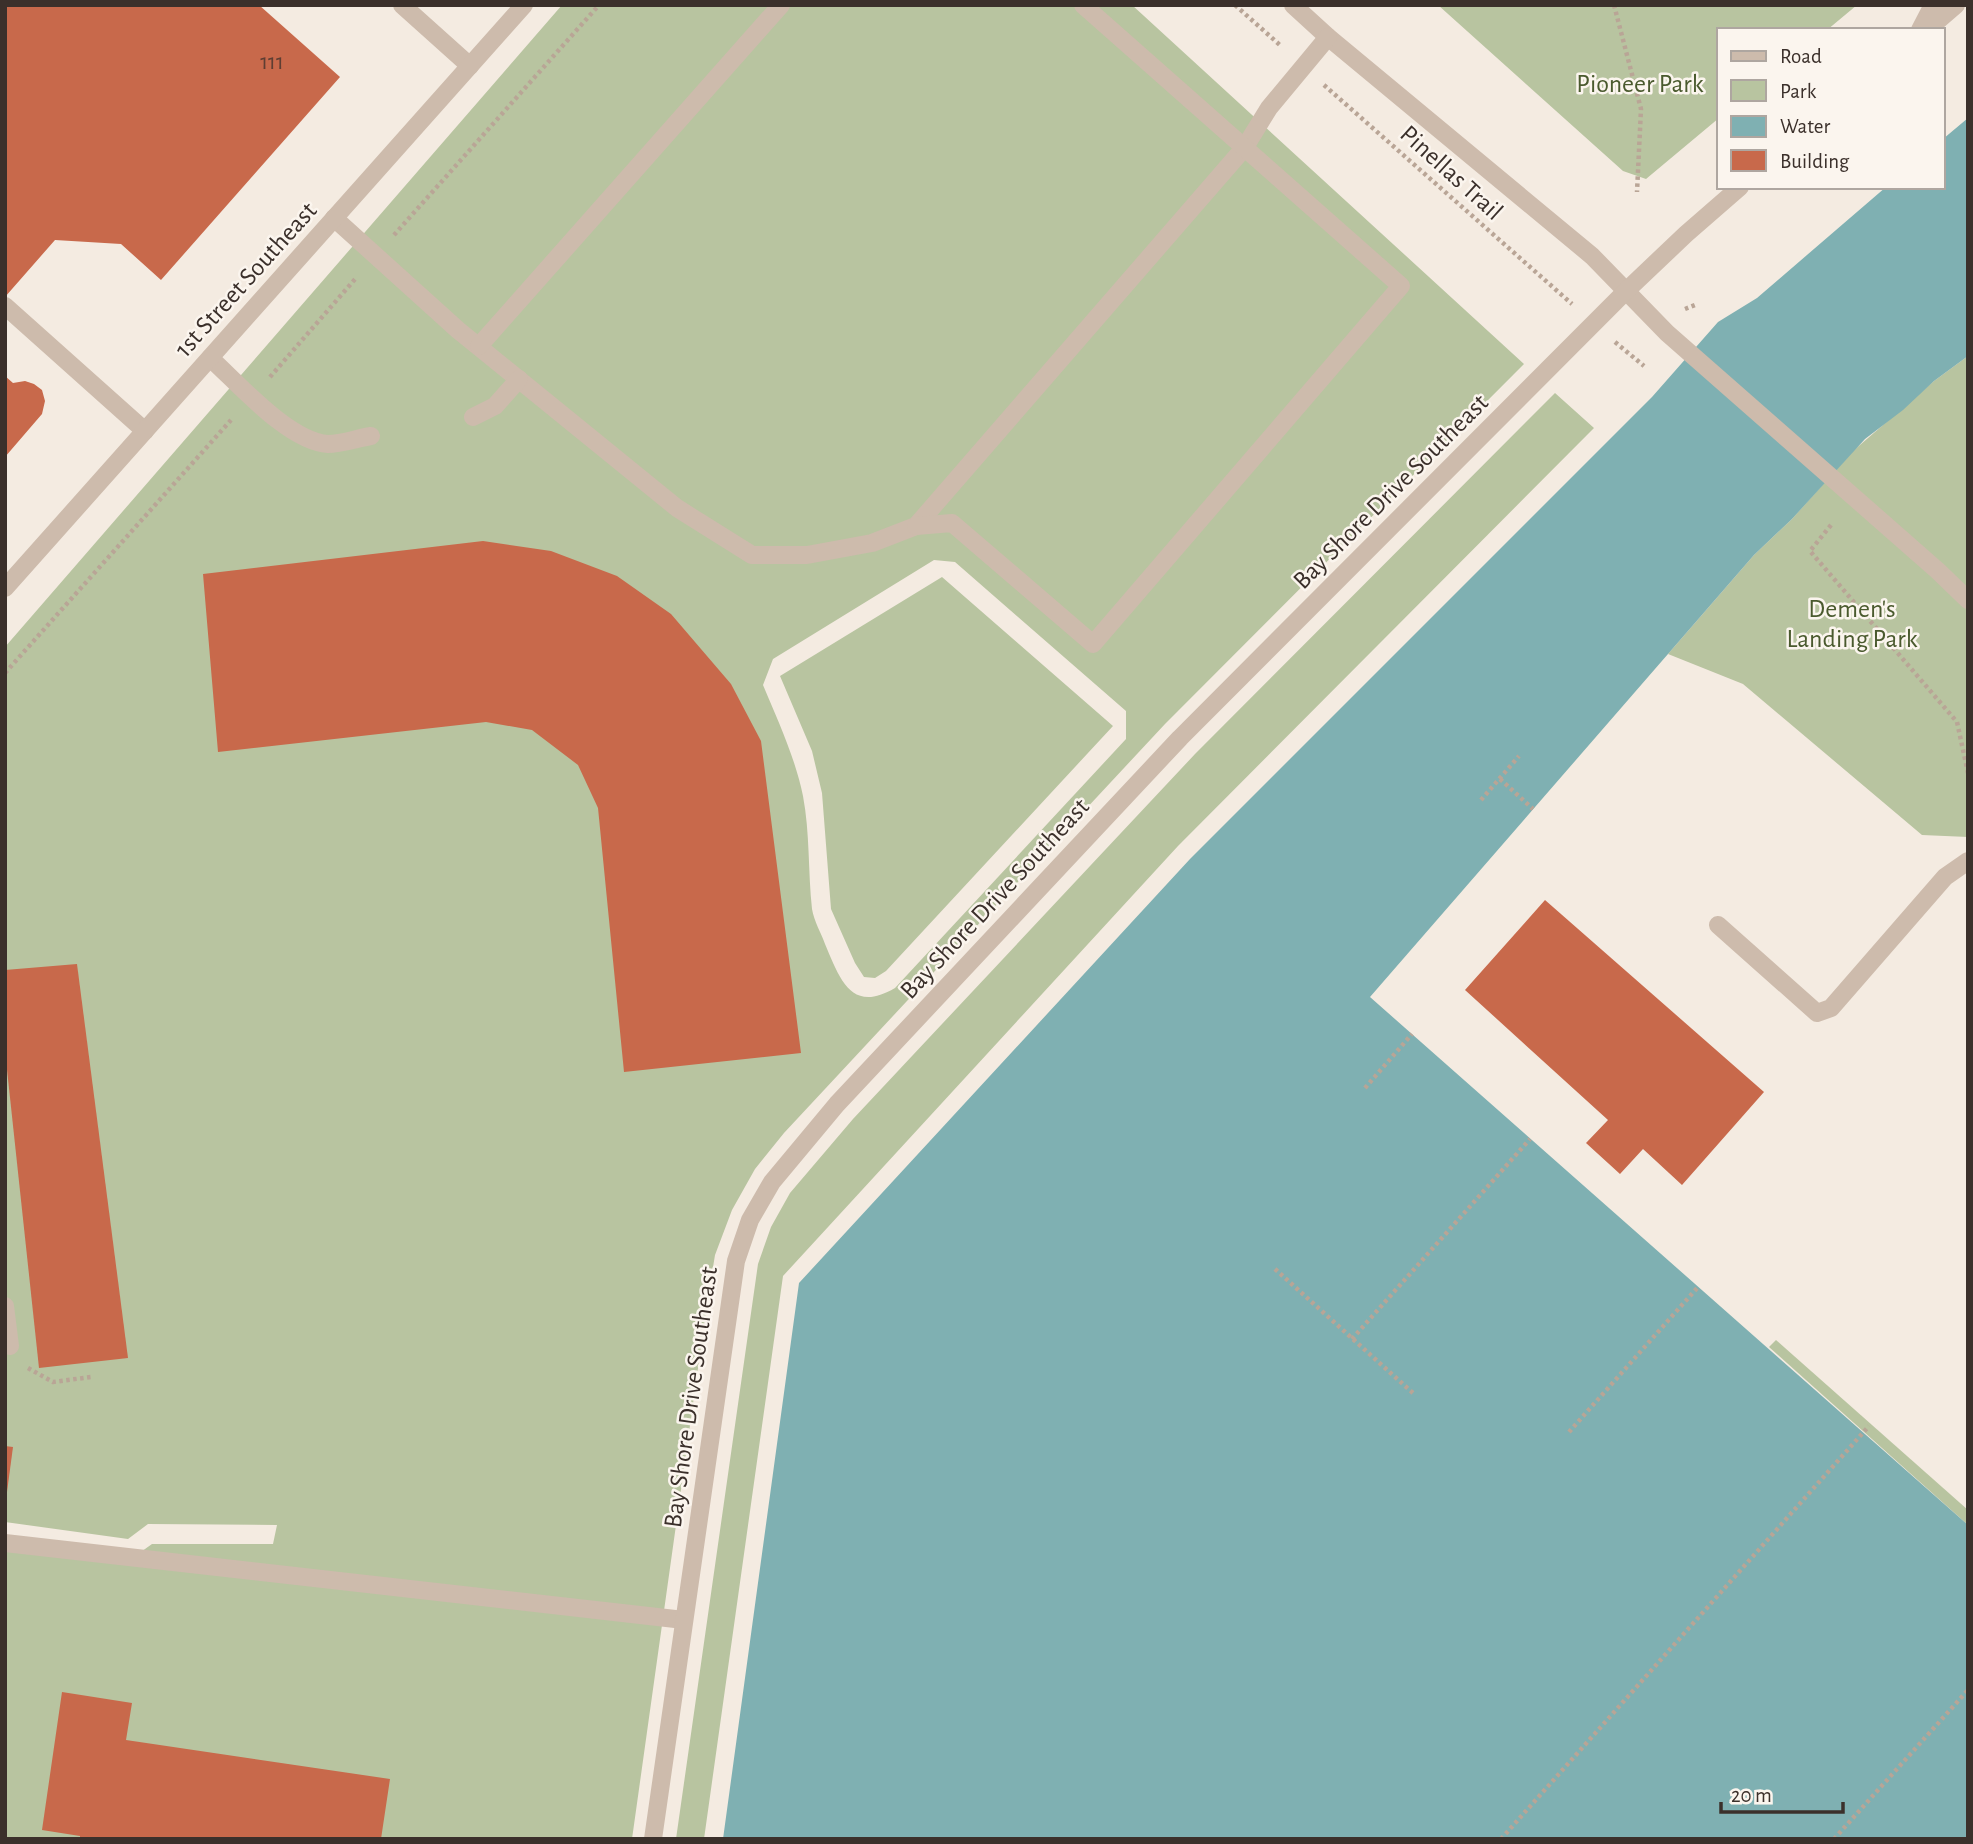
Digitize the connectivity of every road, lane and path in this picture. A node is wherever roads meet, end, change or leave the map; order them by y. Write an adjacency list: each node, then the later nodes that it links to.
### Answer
1 (402, 5): 14 (street)
2 (524, 5): 14 (street, 1st Street Southeast)
3 (598, 5): 20 (path)
4 (781, 5): 28 (street)
5 (1083, 5): 16 (street)
6 (1235, 5): 15 (path, Pinellas Trail)
7 (1293, 5): 13 (street)
8 (1614, 5): 18 (path)
9 (1933, 5): 11 (street)
10 (1956, 5): 12 (street)
11 (1921, 28)
12 (1929, 28)
13 (1328, 37): 15 (street); 22 (street)
14 (470, 66): 19 (street, 1st Street Southeast)
15 (1304, 66): 16 (street); 26 (path, Pinellas Trail)
16 (1245, 147): 39 (street); 39 (street)
17 (1738, 189): 22 (street, Bay Shore Drive Southeast)
18 (1637, 192)
19 (334, 218): 28 (street); 30 (street, 1st Street Southeast)
20 (393, 237)
21 (351, 284): 31 (path)
22 (1626, 291): 25 (street); 26 (street, Bay Shore Drive Southeast)
23 (1695, 305): 25 (path)
24 (5, 306): 35 (street)
25 (1657, 322): 27 (path); 41 (street)
26 (1593, 324): 27 (path, Pinellas Trail); 63 (street, Bay Shore Drive Southeast)
27 (1618, 344): 29 (path); 32 (path, Pinellas Trail)
28 (479, 346): 33 (street)
29 (1609, 353)
30 (210, 358): 35 (street, 1st Street Southeast); 37 (street)
31 (281, 364)
32 (1644, 366)
33 (519, 379): 34 (street); 39 (street)
34 (473, 416)
35 (145, 431): 40 (street, 1st Street Southeast)
36 (221, 431): 42 (path)
37 (371, 436)
38 (1831, 525): 44 (path)
39 (916, 526)
40 (6, 585)
41 (1968, 600)
42 (5, 673)
43 (1519, 756): 45 (path)
44 (1968, 773)
45 (1500, 779): 46 (path); 47 (path)
46 (1481, 800)
47 (1533, 809)
48 (1968, 861): 49 (street)
49 (1718, 925)
50 (1412, 1034): 51 (path)
51 (1365, 1088)
52 (1530, 1139): 56 (path)
53 (1275, 1269): 56 (path)
54 (1698, 1287): 61 (path)
55 (5, 1306): 57 (street)
56 (1352, 1339): 59 (path)
57 (10, 1346): 58 (path)
58 (91, 1377)
59 (1414, 1394)
60 (1869, 1426): 66 (path)
61 (1569, 1432)
62 (5, 1543): 63 (street)
63 (684, 1620): 65 (street, Bay Shore Drive Southeast)
64 (1968, 1690): 67 (path)
65 (653, 1839)
66 (1501, 1839)
67 (1834, 1839)

